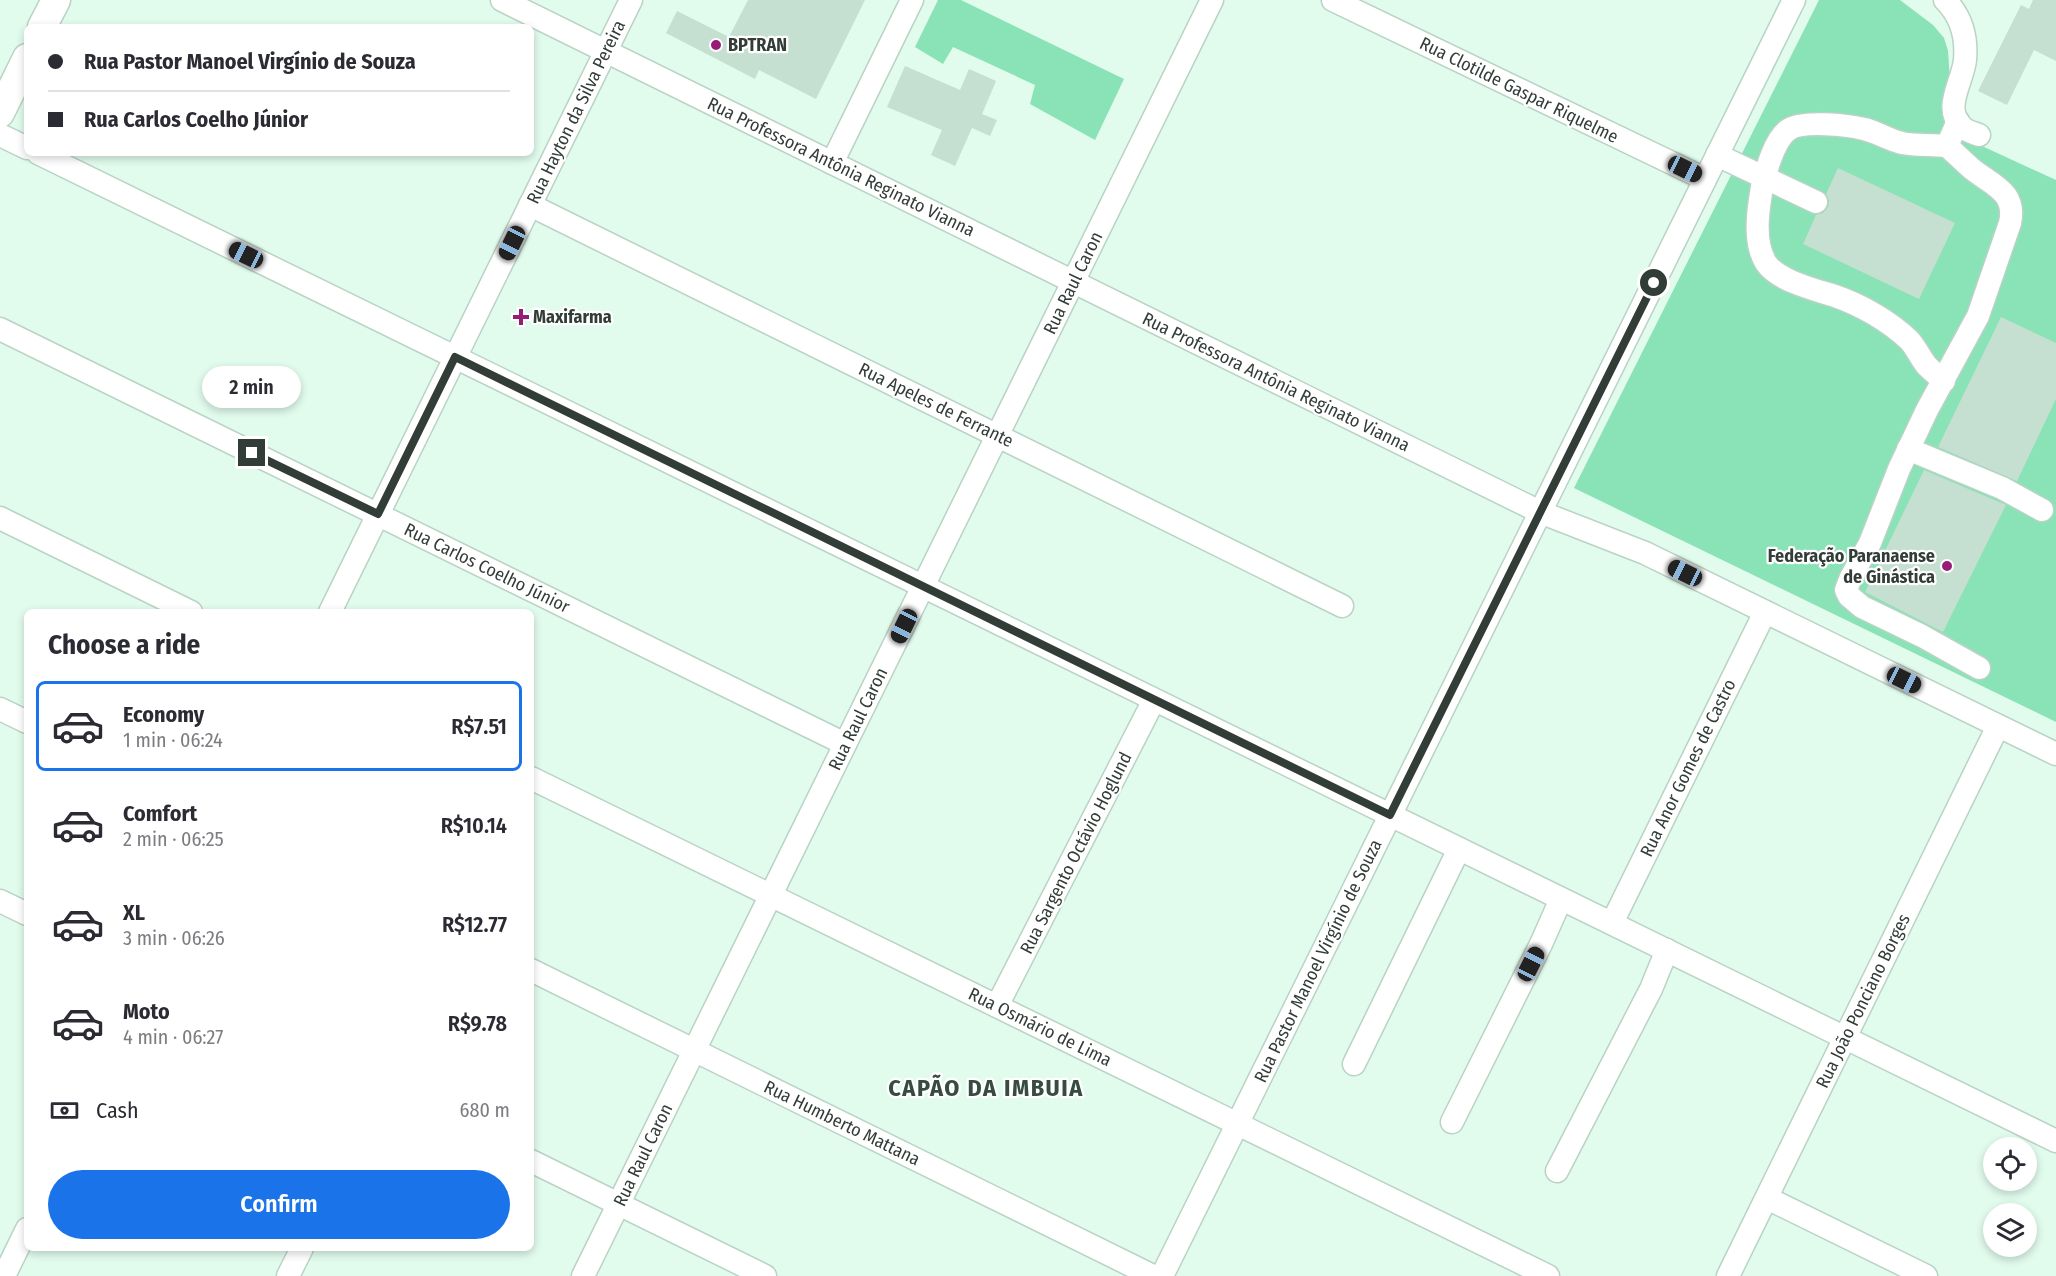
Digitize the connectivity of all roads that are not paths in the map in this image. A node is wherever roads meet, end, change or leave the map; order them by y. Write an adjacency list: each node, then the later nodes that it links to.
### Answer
1 (56, 0): 9 (main road)
2 (502, 0): 10 (street, Rua Professora Antônia Reginato Vianna)
3 (631, 0): 10 (street, Rua Hayton da Silva Pereira)
4 (912, 0): 20 (street)
5 (1212, 0): 25 (street, Rua Raul Caron)
6 (1333, 0): 22 (street, Rua Clotilde Gaspar Riquelme)
7 (1794, 0): 18 (street, Rua Pastor Manoel Virgínio de Souza)
8 (1945, 0): 13 (street)
9 (44, 24)
10 (606, 51): 20 (street, Rua Professora Antônia Reginato Vianna); 24 (street, Rua Hayton da Silva Pereira)
11 (24, 64): 12 (main road)
12 (0, 113)
13 (1958, 121): 15 (street); 16 (street)
14 (0, 135): 17 (street)
15 (1979, 135)
16 (1947, 146): 21 (street); 28 (street)
17 (24, 147)
18 (1717, 155): 21 (street); 22 (street, Rua Pastor Manoel Virgínio de Souza)
19 (44, 156): 27 (street)
20 (832, 163): 25 (street, Rua Professora Antônia Reginato Vianna)
21 (1764, 178): 23 (street); 28 (street)
22 (1705, 179): 32 (street, Rua Pastor Manoel Virgínio de Souza)
23 (1816, 202)
24 (530, 205): 27 (street, Rua Hayton da Silva Pereira); 29 (street, Rua Apeles de Ferrante)
25 (1073, 282): 29 (street, Rua Raul Caron); 32 (street, Rua Professora Antônia Reginato Vianna)
26 (0, 329): 33 (street, Rua Carlos Coelho Júnior)
27 (455, 357): 33 (street, Rua Hayton da Silva Pereira); 35 (street)
28 (1944, 381): 30 (street)
29 (997, 435): 35 (street, Rua Raul Caron); 36 (street, Rua Apeles de Ferrante)
30 (1908, 449): 31 (street); 40 (street)
31 (2042, 510)
32 (1540, 512): 39 (street, Rua Professora Antônia Reginato Vianna); 48 (street, Rua Pastor Manoel Virgínio de Souza)
33 (378, 514): 38 (street, Rua Hayton da Silva Pereira); 45 (street, Rua Carlos Coelho Júnior)
34 (0, 518): 37 (street)
35 (923, 586): 41 (street); 45 (street, Rua Raul Caron)
36 (1342, 606)
37 (185, 609)
38 (331, 609)
39 (1765, 612): 44 (street, Rua Professora Antônia Reginato Vianna); 54 (street, Rua Anor Gomes de Castro)
40 (1979, 668)
41 (1154, 700): 48 (street); 57 (street, Rua Sargento Octávio Hoglund)
42 (0, 709): 43 (street)
43 (24, 721)
44 (1998, 726): 46 (street, Rua Professora Antônia Reginato Vianna); 58 (street, Rua João Ponciano Borges)
45 (845, 744): 50 (street, Rua Raul Caron)
46 (2056, 754)
47 (534, 779): 50 (street, Rua Osmário de Lima)
48 (1390, 815): 49 (street); 62 (street, Rua Pastor Manoel Virgínio de Souza)
49 (1459, 849): 51 (street); 60 (street)
50 (771, 896): 57 (street, Rua Osmário de Lima); 59 (street, Rua Raul Caron)
51 (1561, 899): 54 (street); 61 (street)
52 (0, 901): 53 (street)
53 (24, 913)
54 (1612, 923): 55 (street)
55 (1667, 951): 58 (street); 65 (street)
56 (534, 971): 59 (street, Rua Humberto Mattana)
57 (997, 1006): 62 (street, Rua Osmário de Lima)
58 (1845, 1038): 63 (street); 66 (street, Rua João Ponciano Borges)
59 (694, 1051): 67 (street, Rua Raul Caron); 74 (street, Rua Humberto Mattana)
60 (1354, 1064)
61 (1452, 1122)
62 (1237, 1124): 75 (street, Rua Pastor Manoel Virgínio de Souza); 76 (street, Rua Osmário de Lima)
63 (2056, 1141)
64 (534, 1162): 67 (street)
65 (1557, 1171)
66 (1767, 1198): 77 (street, Rua João Ponciano Borges); 78 (street)
67 (619, 1204): 72 (street, Rua Raul Caron); 73 (street)
68 (24, 1235): 70 (street)
69 (300, 1251): 71 (street)
70 (4, 1276)
71 (288, 1276)
72 (583, 1276)
73 (765, 1276)
74 (1153, 1276)
75 (1162, 1276)
76 (1548, 1276)
77 (1728, 1276)
78 (1926, 1276)

